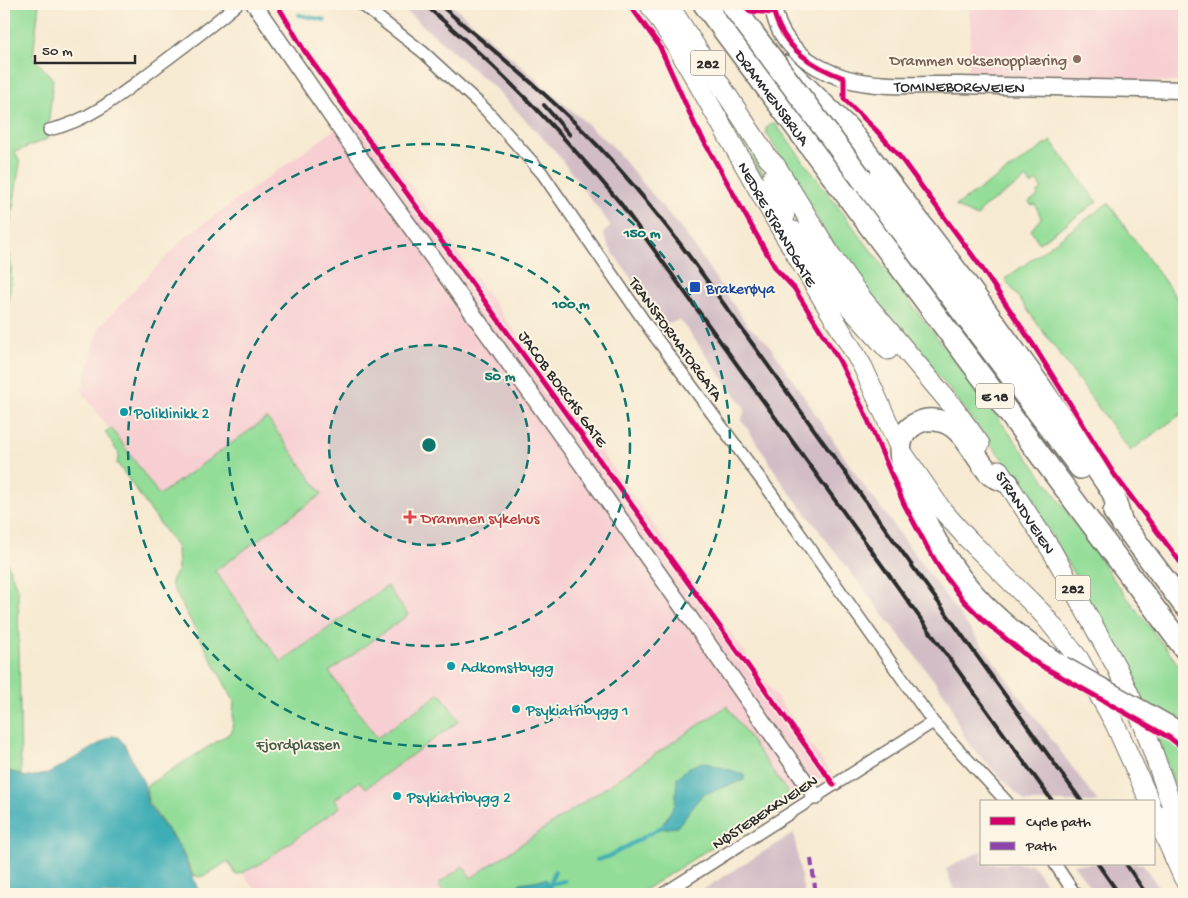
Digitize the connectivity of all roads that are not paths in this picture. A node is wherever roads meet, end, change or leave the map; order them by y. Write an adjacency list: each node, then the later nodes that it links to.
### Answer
1 (237, 4): 10 (street)
2 (254, 4): 21 (street, JACOB BORCHS GATE)
3 (361, 4): 19 (street, TRANSFORMATORGATA)
4 (649, 4): 12 (main road, NEDRE STRANDGATE)
5 (668, 4): 11 (main road, NEDRE STRANDGATE / 282)
6 (705, 4): 16 (highway, E 18); 18 (highway, DRAMMENSBRUA / E 18)
7 (731, 4): 16 (highway, DRAMMENSBRUA / E 18, bridge)
8 (774, 4): 9 (main road, TOMINEBORGVEIEN)
9 (1184, 90)
10 (49, 130)
11 (768, 158): 12 (main road, 282); 13 (main road, NEDRE STRANDGATE / 282)
12 (782, 231): 13 (main road, 282); 14 (main road, NEDRE STRANDGATE)
13 (914, 362): 15 (main road, STRANDVEIEN / 282)
14 (900, 449): 15 (highway); 20 (highway, bridge); 23 (main road, 282)
15 (1008, 483): 25 (main road, STRANDVEIEN / 282)
16 (1122, 524): 17 (highway, E 18)
17 (1184, 605)
18 (1184, 648)
19 (933, 722): 21 (street, NØSTEBEKKVEIEN); 22 (street, TRANSFORMATORGATA)
20 (1177, 732)
21 (816, 797): 28 (street, NØSTEBEKKVEIEN)
22 (1005, 800)
23 (1149, 800)
24 (1156, 816): 27 (main road)
25 (1184, 841)
26 (1056, 866): 29 (street)
27 (1184, 879)
28 (663, 894)
29 (1075, 894)

